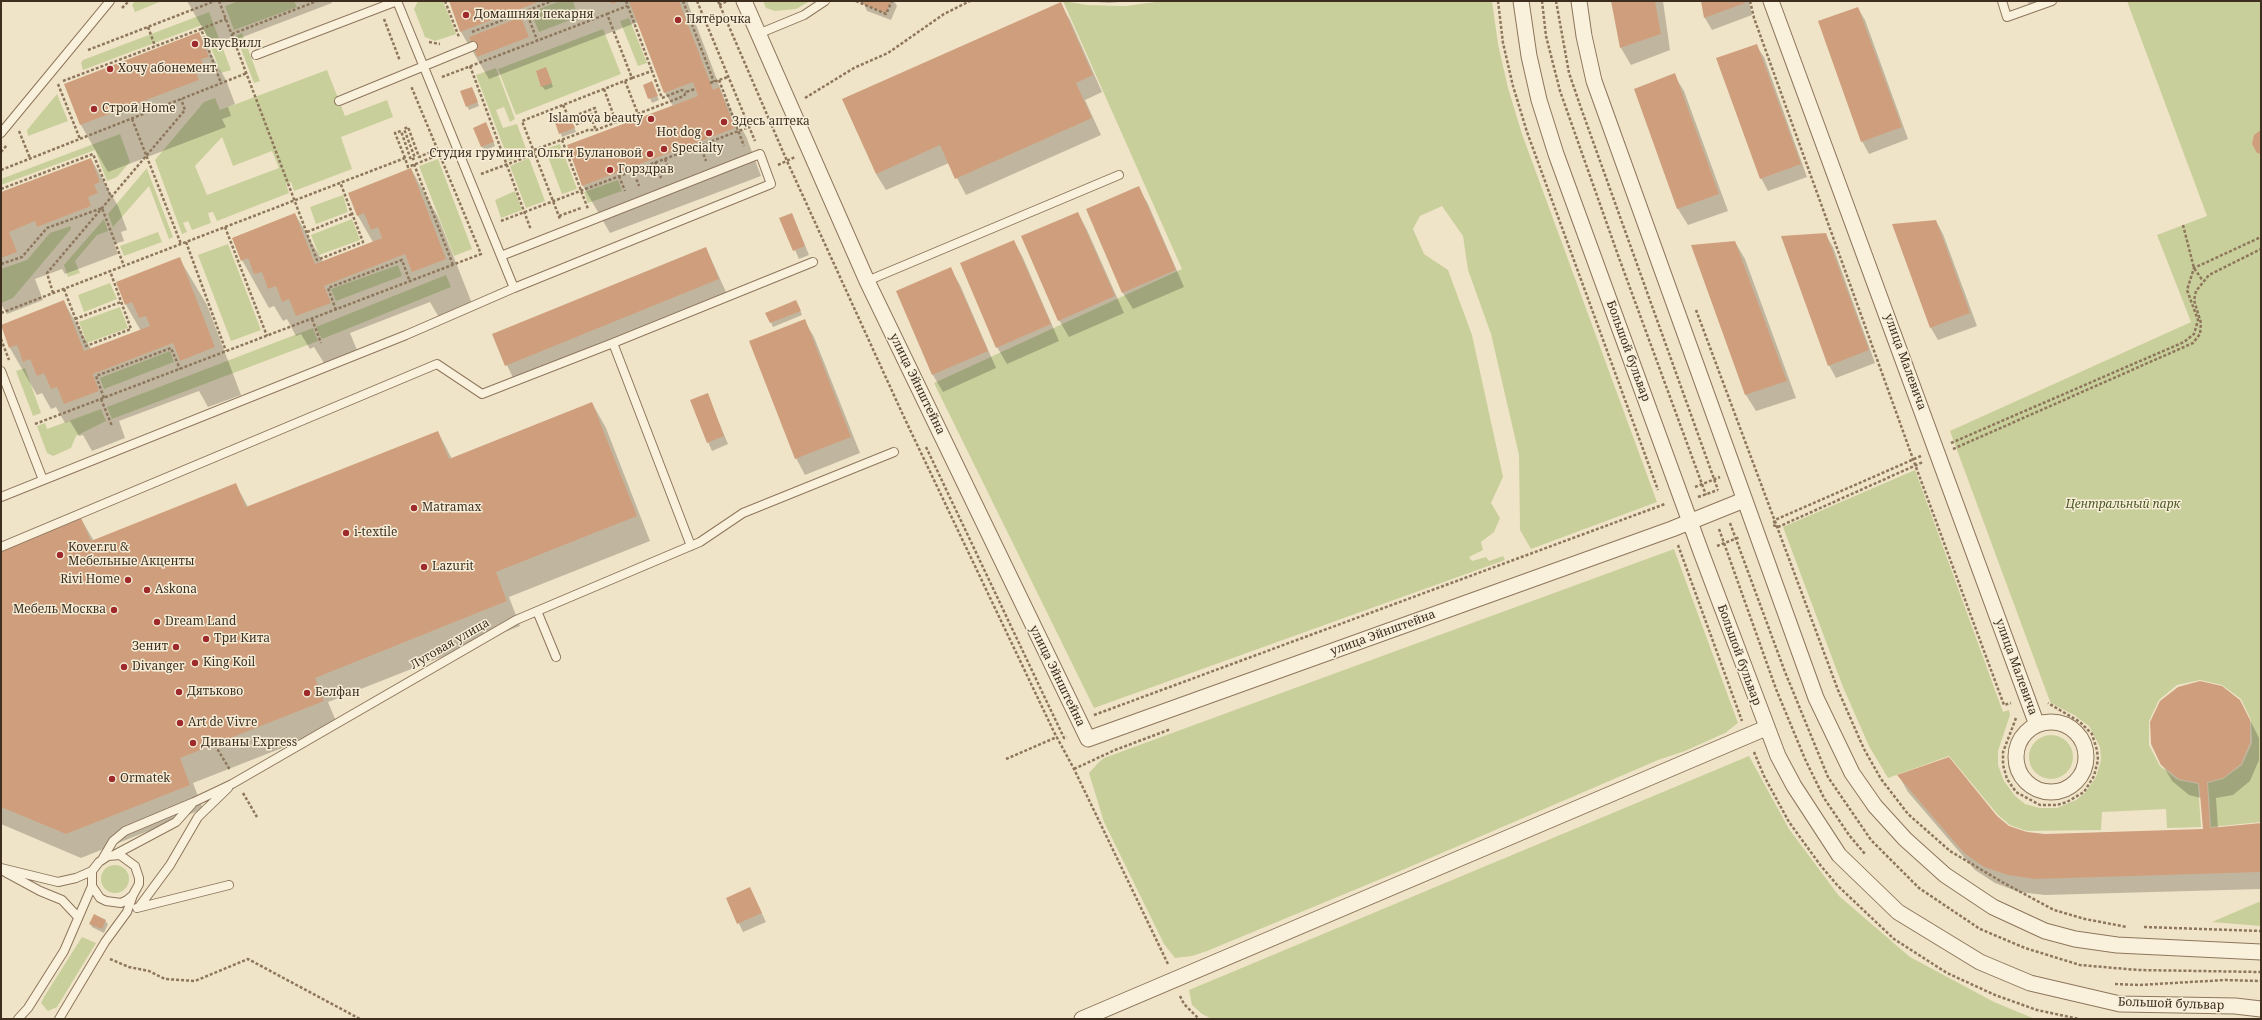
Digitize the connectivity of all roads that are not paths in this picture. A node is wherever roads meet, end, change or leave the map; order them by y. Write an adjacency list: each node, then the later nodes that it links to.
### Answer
1 (110, 1): 15 (lane)
2 (397, 1): 12 (lane); 13 (lane)
3 (744, 1): 10 (street, улица Эйнштейна)
4 (825, 1): 10 (lane)
5 (1521, 1): 27 (street, Большой бульвар)
6 (1579, 1): 26 (street)
7 (1771, 1): 32 (street, улица Малевича)
8 (2002, 1): 9 (lane)
9 (2052, 1)
10 (758, 34): 19 (street, улица Эйнштейна)
11 (473, 46): 13 (lane)
12 (256, 55)
13 (424, 67): 14 (lane); 17 (lane)
14 (339, 101)
15 (1, 133)
16 (1119, 175): 19 (lane)
17 (501, 256): 20 (lane); 20 (lane)
18 (813, 262): 21 (lane)
19 (867, 281): 27 (street, улица Эйнштейна)
20 (514, 288): 24 (lane)
21 (613, 343): 28 (lane); 29 (lane)
22 (1, 371): 24 (lane)
23 (894, 452): 28 (lane, Луговая улица)
24 (43, 480): 25 (lane)
25 (1, 497)
26 (1744, 500): 27 (street, улица Эйнштейна); 46 (street)
27 (1690, 522): 33 (street, Большой бульвар)
28 (691, 546): 30 (lane, Луговая улица)
29 (1, 547)
30 (537, 611): 31 (lane); 34 (lane, Луговая улица)
31 (556, 657)
32 (2037, 725): 32 (street)
33 (1766, 728): 47 (street, Большой бульвар); 50 (street)
34 (232, 784): 35 (lane); 43 (lane)
35 (194, 802): 36 (lane); 37 (lane)
36 (114, 855): 37 (lane); 42 (lane)
37 (103, 858): 39 (lane)
38 (1, 869): 39 (lane); 45 (lane)
39 (92, 871): 41 (lane)
40 (229, 884): 43 (lane)
41 (92, 886): 42 (lane); 45 (lane)
42 (133, 895): 44 (lane)
43 (139, 907): 44 (lane)
44 (127, 912): 49 (lane)
45 (78, 917): 48 (lane)
46 (2261, 952)
47 (2261, 1009)
48 (18, 1019)
49 (59, 1019)
50 (1082, 1019)

